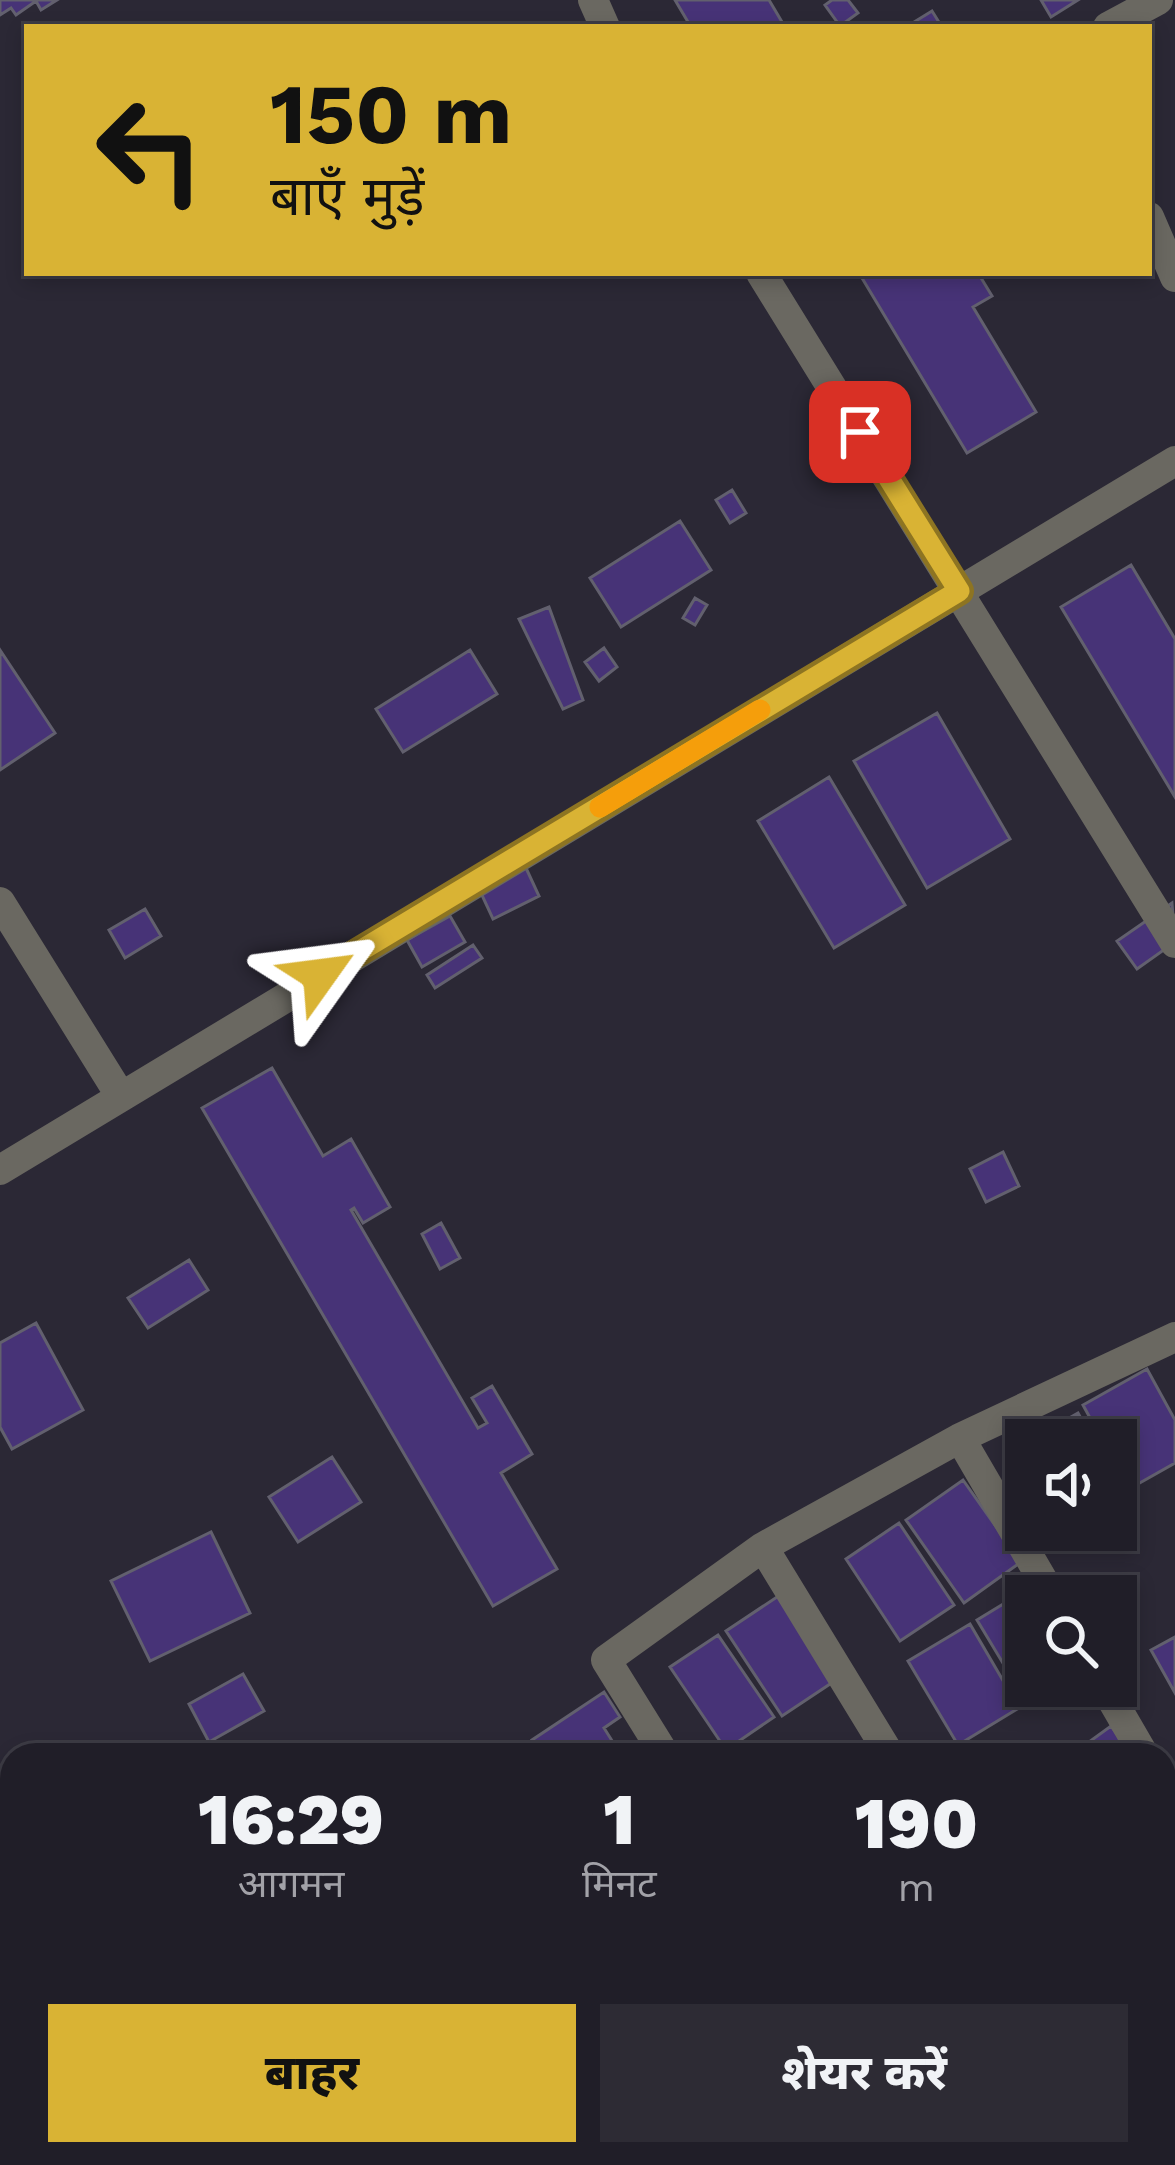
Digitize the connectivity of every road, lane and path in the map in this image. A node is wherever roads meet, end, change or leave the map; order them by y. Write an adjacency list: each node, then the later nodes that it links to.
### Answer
1 (1158, 0): 2 (street)
2 (1114, 24)
3 (1152, 224): 5 (street)
4 (762, 276): 7 (street)
5 (1175, 278)
6 (1175, 461): 7 (street)
7 (959, 591): 9 (street); 10 (street)
8 (0, 902): 10 (street)
9 (1175, 944)
10 (120, 1096): 11 (street)
11 (0, 1170)
12 (1175, 1337): 13 (street)
13 (960, 1438): 14 (street); 15 (street)
14 (763, 1546): 17 (street); 18 (street)
15 (1040, 1575)
16 (1116, 1707): 19 (street)
17 (658, 1743)
18 (883, 1743)
19 (1137, 1743)

